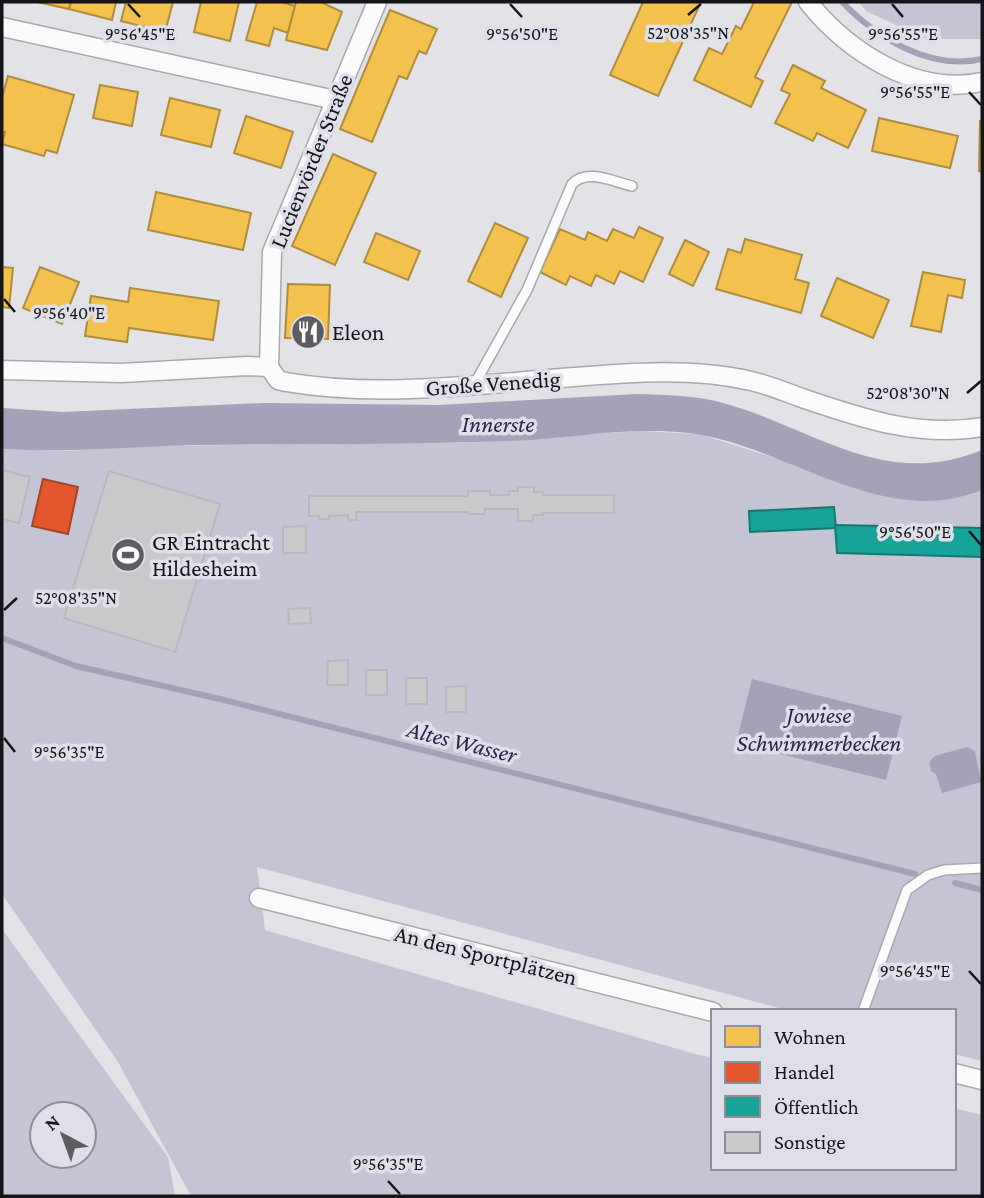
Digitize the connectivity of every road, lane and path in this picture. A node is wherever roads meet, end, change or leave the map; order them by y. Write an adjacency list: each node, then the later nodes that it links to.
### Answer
1 (377, 2): 5 (street, Lucienvörder Straße)
2 (807, 2): 4 (street)
3 (2, 27): 5 (street)
4 (982, 82)
5 (335, 100): 7 (street, Lucienvörder Straße)
6 (632, 186): 9 (lane)
7 (269, 367): 8 (street, Große Venedig); 9 (street, Große Venedig)
8 (2, 370)
9 (474, 385): 10 (street, Große Venedig)
10 (982, 427)
11 (982, 868): 13 (lane)
12 (259, 898): 14 (street, An den Sportplätzen)
13 (864, 1009)
14 (711, 1011)
15 (956, 1074): 16 (street)
16 (982, 1080)

